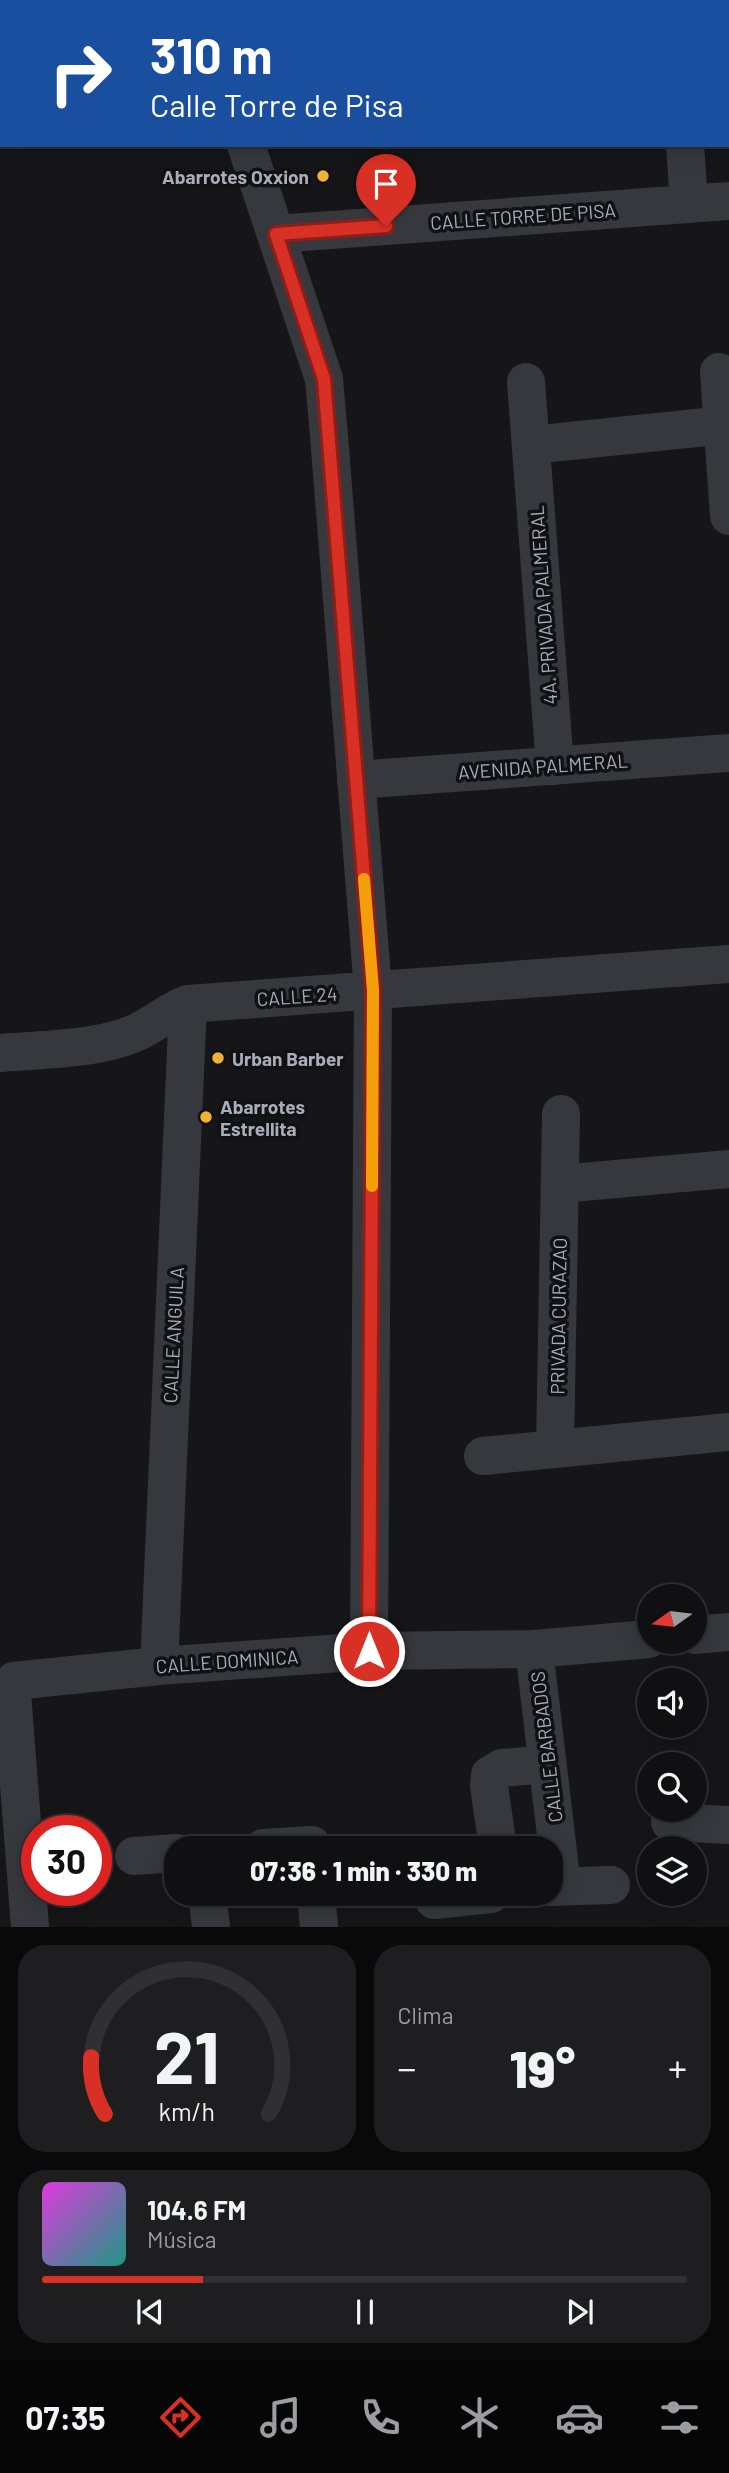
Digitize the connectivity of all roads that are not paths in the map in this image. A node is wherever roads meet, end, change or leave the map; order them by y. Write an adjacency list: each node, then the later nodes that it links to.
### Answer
1 (247, 147): 5 (street)
2 (685, 147): 4 (street)
3 (729, 201): 4 (street, CALLE TORRE DE PISA)
4 (689, 204): 5 (street, CALLE TORRE DE PISA)
5 (276, 234): 13 (street)
6 (719, 372): 8 (street)
7 (526, 382): 9 (street, 4A. PRIVADA PALMERAL)
8 (722, 422): 9 (street); 10 (street)
9 (531, 445): 12 (street, 4A. PRIVADA PALMERAL)
10 (729, 516)
11 (729, 753): 12 (street, AVENIDA PALMERAL)
12 (555, 765): 13 (street, AVENIDA PALMERAL)
13 (356, 780): 15 (street)
14 (729, 964): 15 (street, CALLE 24)
15 (373, 990): 16 (street, CALLE 24); 28 (street)
16 (188, 1004): 17 (street, CALLE 24); 29 (street, CALLE ANGUILA)
17 (0, 1053)
18 (561, 1114): 20 (street, PRIVADA CURAZAO)
19 (729, 1169): 20 (street)
20 (560, 1184): 22 (street, PRIVADA CURAZAO)
21 (729, 1433): 22 (street)
22 (555, 1449): 23 (street)
23 (483, 1456)
24 (729, 1632): 25 (street)
25 (707, 1634)
26 (637, 1640): 27 (street, CALLE DOMINICA)
27 (534, 1649): 28 (street, CALLE DOMINICA); 31 (street, CALLE BARBADOS)
28 (369, 1651): 29 (street, CALLE DOMINICA)
29 (159, 1666): 30 (street, CALLE DOMINICA)
30 (10, 1706): 42 (street)
31 (547, 1764): 34 (street); 35 (street, CALLE BARBADOS)
32 (670, 1822): 33 (street)
33 (729, 1825)
34 (496, 1836)
35 (552, 1836)
36 (164, 1854): 37 (street)
37 (134, 1856)
38 (611, 1885): 39 (street)
39 (563, 1887)
40 (208, 1906): 43 (street)
41 (317, 1906): 44 (street)
42 (30, 1927)
43 (211, 1927)
44 (319, 1927)

